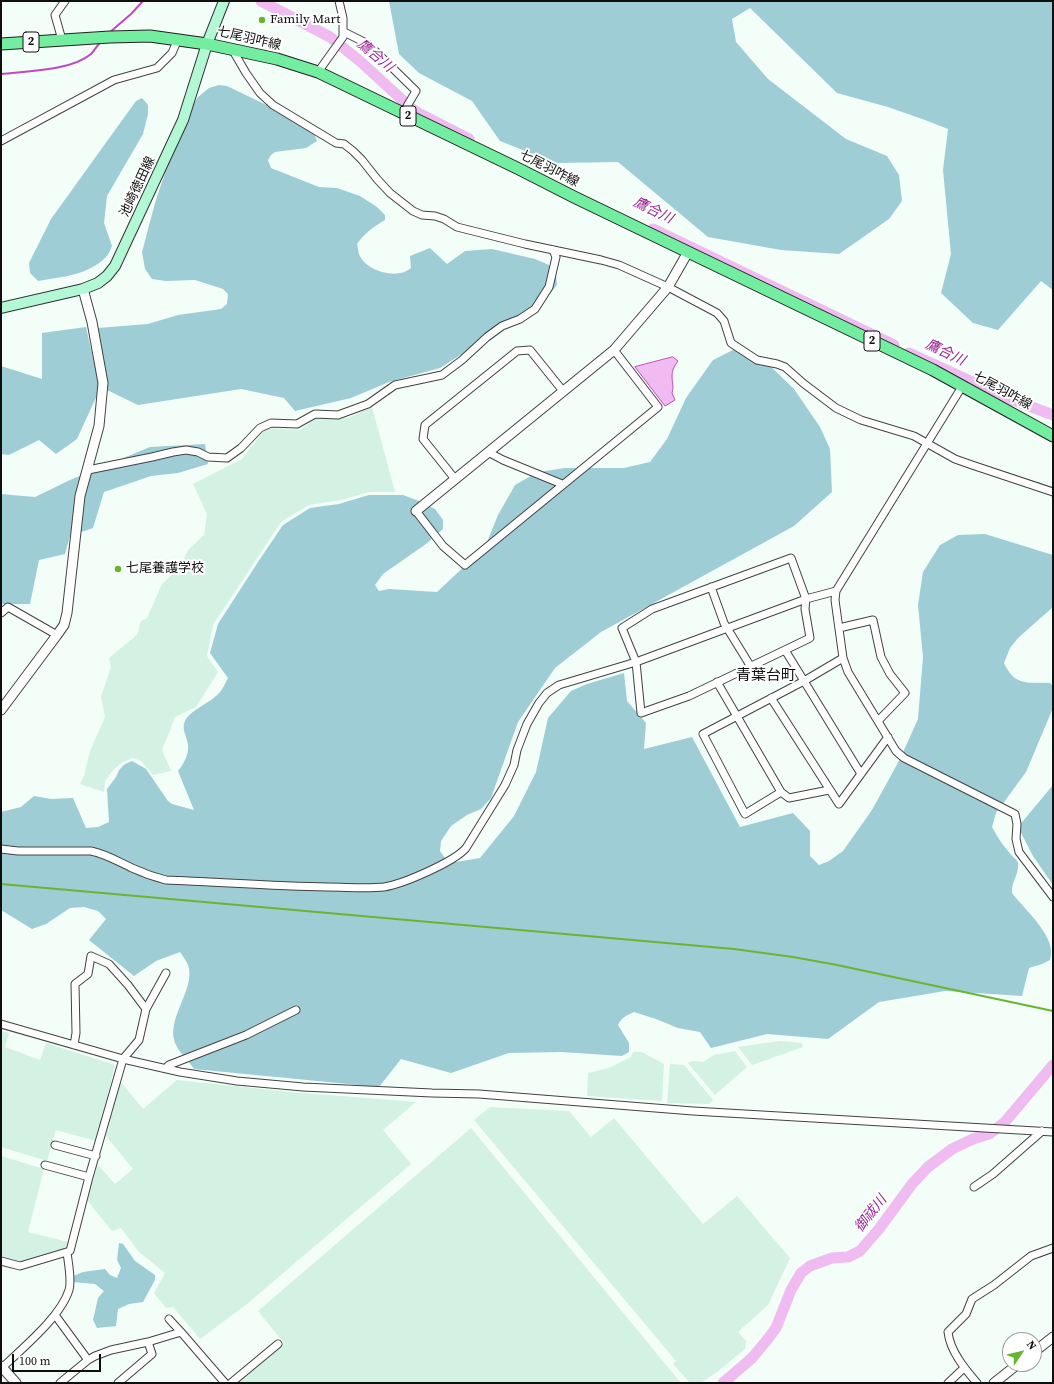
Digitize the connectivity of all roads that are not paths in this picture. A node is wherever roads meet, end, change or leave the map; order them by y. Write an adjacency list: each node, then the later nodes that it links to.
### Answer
1 (65, 1): 6 (street)
2 (224, 1): 8 (main road, 池崎徳田線)
3 (339, 1): 4 (street)
4 (344, 32): 10 (street); 11 (street)
5 (178, 39): 6 (main road, 七尾羽咋線 / 2); 8 (main road, 七尾羽咋線 / 2); 12 (street)
6 (62, 40): 7 (main road, 七尾羽咋線 / 2)
7 (1, 44)
8 (207, 44): 9 (main road, 七尾羽咋線 / 2); 16 (main road, 池崎徳田線)
9 (232, 49): 10 (main road, 七尾羽咋線 / 2); 13 (street)
10 (318, 72): 11 (main road, 七尾羽咋線 / 2)
11 (403, 113): 14 (main road, 七尾羽咋線 / 2)
12 (1, 140)
13 (553, 250): 15 (street); 24 (street)
14 (688, 252): 15 (street); 19 (main road, 七尾羽咋線 / 2)
15 (668, 287): 18 (street); 22 (street)
16 (83, 289): 17 (main road, 池崎徳田線); 24 (street)
17 (1, 308)
18 (614, 350): 20 (street); 26 (street)
19 (963, 385): 21 (main road, 七尾羽咋線 / 2); 22 (street)
20 (563, 392): 23 (street); 25 (street)
21 (1053, 436)
22 (928, 443): 27 (street); 30 (street)
23 (488, 452): 25 (street); 26 (street)
24 (88, 470): 35 (street)
25 (455, 479): 28 (street)
26 (562, 484): 28 (street)
27 (1053, 492)
28 (416, 511)
29 (711, 587): 31 (street); 33 (street); 38 (street)
30 (836, 591): 31 (street); 34 (street)
31 (806, 599): 33 (street); 36 (street)
32 (1, 613): 35 (street)
33 (727, 628): 38 (street); 39 (street)
34 (839, 628): 37 (street); 45 (street)
35 (57, 636): 43 (street)
36 (785, 650): 39 (street); 40 (street)
37 (843, 658): 40 (street); 45 (street)
38 (636, 662): 41 (street); 50 (street)
39 (750, 667): 41 (street)
40 (804, 681): 42 (street); 47 (street)
41 (717, 682): 44 (street)
42 (771, 698): 44 (street); 48 (street)
43 (1, 710)
44 (737, 716): 49 (street); 49 (street)
45 (878, 721): 46 (street)
46 (888, 736): 47 (street); 51 (street)
47 (861, 774): 48 (street)
48 (829, 790): 49 (street)
49 (781, 792)
50 (1, 849)
51 (1053, 897)
52 (166, 973): 53 (street)
53 (146, 1009): 56 (street); 57 (street)
54 (296, 1010): 58 (street)
55 (1, 1024): 56 (street)
56 (74, 1045): 57 (street)
57 (123, 1059): 58 (street); 62 (street)
58 (166, 1068): 59 (street)
59 (1042, 1131): 60 (street); 65 (street)
60 (1053, 1132)
61 (55, 1146): 62 (street)
62 (96, 1156): 64 (street)
63 (45, 1165): 64 (street)
64 (89, 1177): 67 (street)
65 (974, 1187)
66 (1053, 1248): 78 (street)
67 (67, 1252): 68 (street); 69 (street)
68 (1, 1261)
69 (55, 1315): 76 (street); 77 (street)
70 (169, 1319): 71 (street)
71 (181, 1332): 73 (street); 83 (street)
72 (1053, 1337): 75 (street)
73 (148, 1342): 76 (street); 82 (street)
74 (278, 1344): 84 (street)
75 (1042, 1346)
76 (88, 1360): 81 (street)
77 (2, 1368): 80 (street)
78 (964, 1368): 85 (street); 86 (street)
79 (1008, 1372): 87 (street)
80 (16, 1383)
81 (60, 1383)
82 (118, 1383)
83 (225, 1383)
84 (231, 1383)
85 (948, 1383)
86 (977, 1383)
87 (994, 1383)

